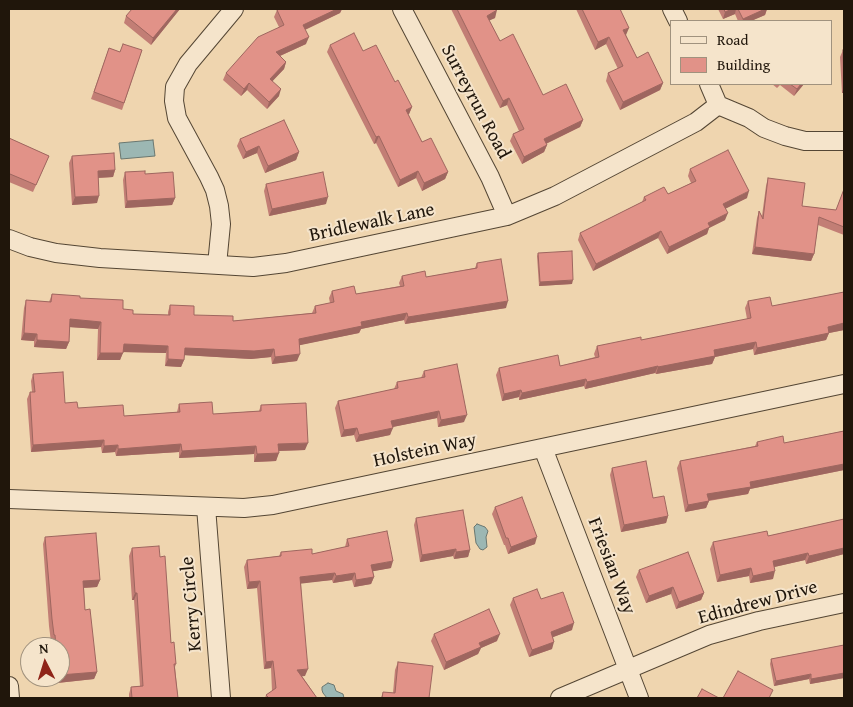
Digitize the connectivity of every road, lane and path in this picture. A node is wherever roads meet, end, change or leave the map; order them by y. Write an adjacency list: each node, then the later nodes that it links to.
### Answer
1 (234, 9): 8 (street)
2 (402, 9): 6 (street, Surreyrun Road)
3 (708, 85): 4 (street)
4 (718, 105): 5 (street); 6 (street, Bridlewalk Lane)
5 (844, 141)
6 (507, 216): 8 (street, Bridlewalk Lane)
7 (9, 239): 8 (street, Bridlewalk Lane)
8 (217, 265)
9 (844, 384): 10 (street, Holstein Way)
10 (544, 448): 12 (street, Holstein Way); 14 (street, Friesian Way)
11 (9, 499): 12 (street, Holstein Way)
12 (206, 507): 17 (street, Kerry Circle)
13 (844, 603): 14 (street, Edindrew Drive)
14 (628, 670): 18 (street, Edindrew Drive); 19 (street, Friesian Way)
15 (9, 686): 16 (street)
16 (10, 698)
17 (221, 698)
18 (560, 698)
19 (639, 698)

